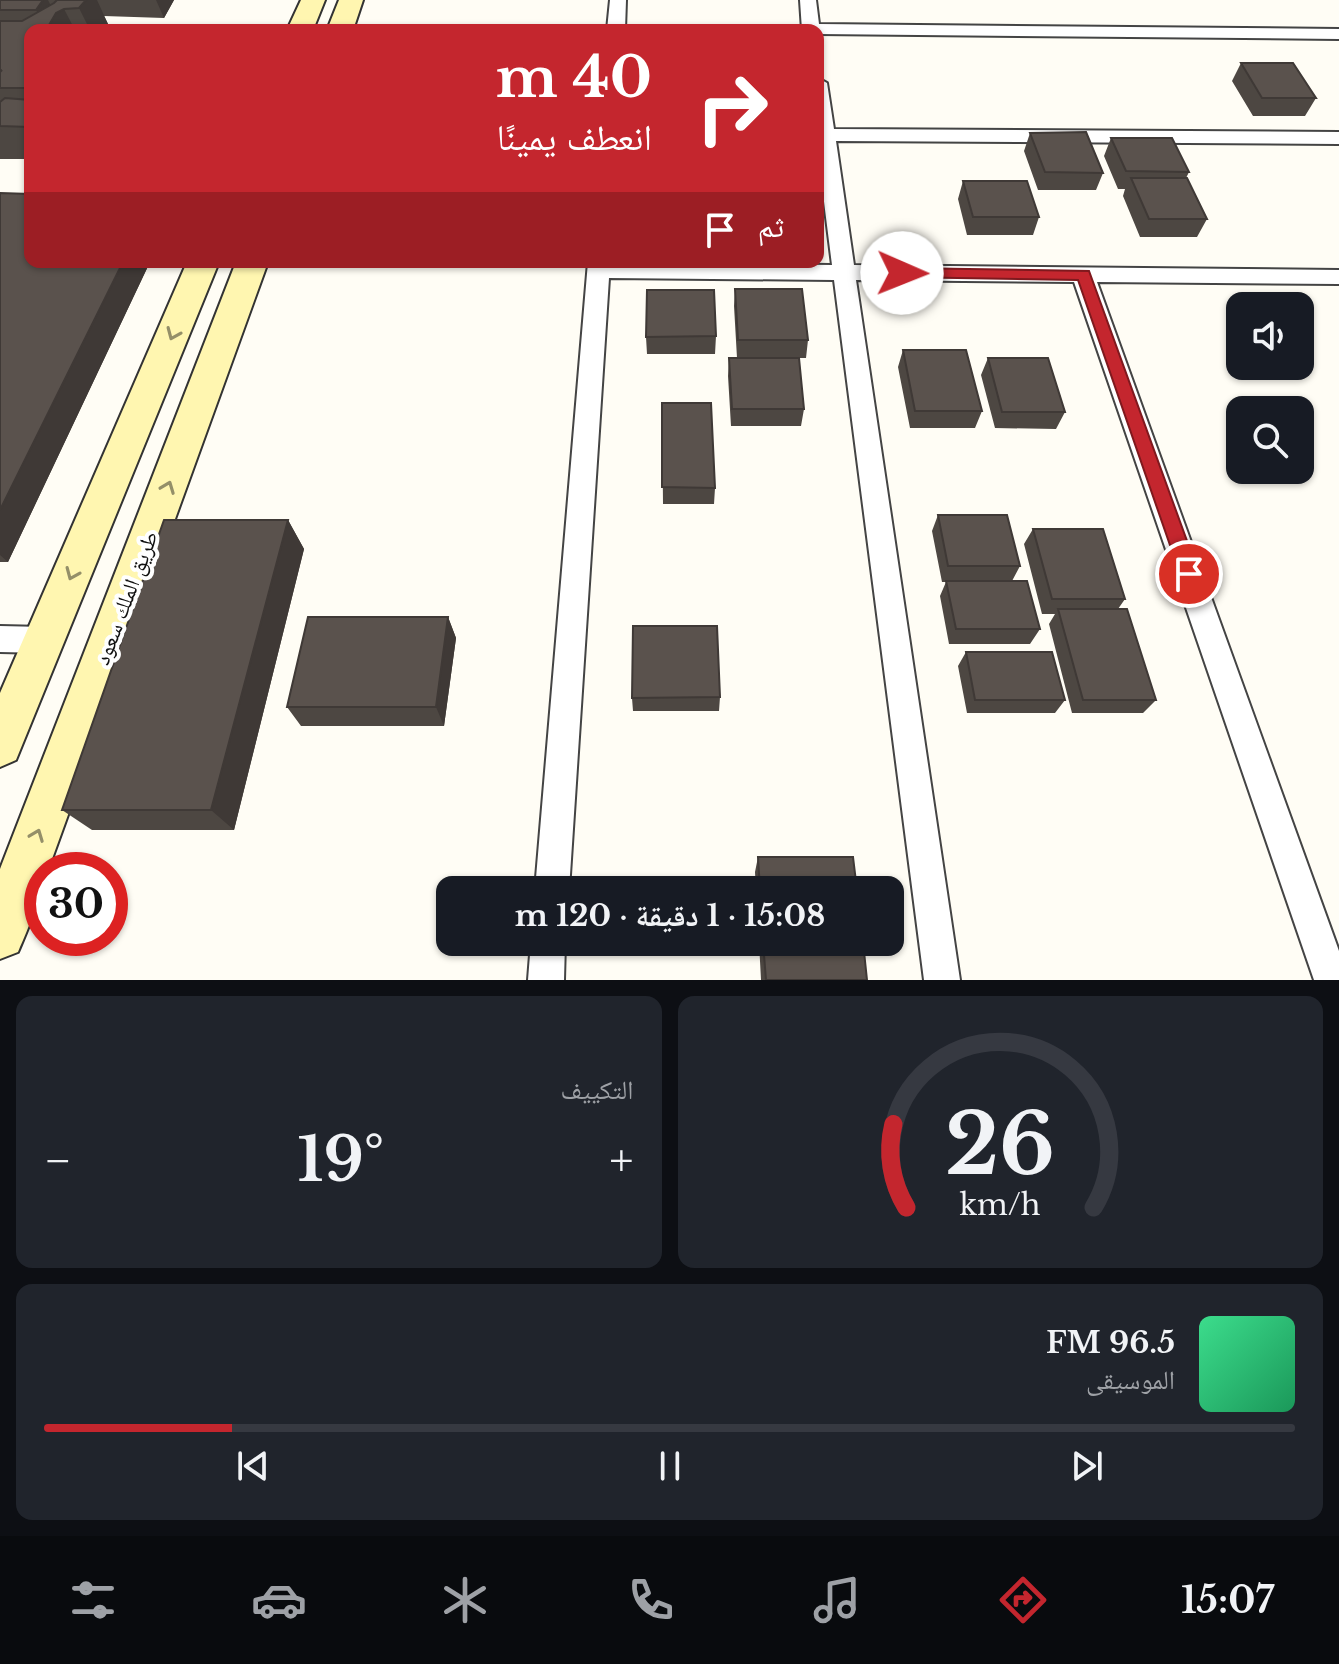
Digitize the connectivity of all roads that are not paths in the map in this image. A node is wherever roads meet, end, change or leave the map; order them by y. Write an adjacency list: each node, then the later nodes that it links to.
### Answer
1 (313, 0): 5 (street)
2 (351, 0): 6 (street)
3 (618, 0): 7 (street)
4 (808, 0): 8 (street)
5 (303, 24)
6 (342, 24)
7 (616, 24)
8 (810, 24)
9 (824, 29): 10 (street)
10 (1339, 34)
11 (824, 128): 12 (street)
12 (825, 135): 13 (street); 18 (street)
13 (1339, 138)
14 (200, 268): 22 (street, one-way to 22)
15 (250, 268): 25 (street, طريق الملك سعود, one-way to 15)
16 (598, 268): 24 (street)
17 (668, 268): 18 (street)
18 (842, 273): 19 (street); 29 (street)
19 (1083, 275): 20 (street); 27 (street)
20 (1339, 277)
21 (0, 639): 22 (street)
22 (44, 640): 23 (street)
23 (0, 745)
24 (553, 876)
25 (0, 934)
26 (547, 956): 28 (street)
27 (1333, 969)
28 (546, 980)
29 (942, 980)

